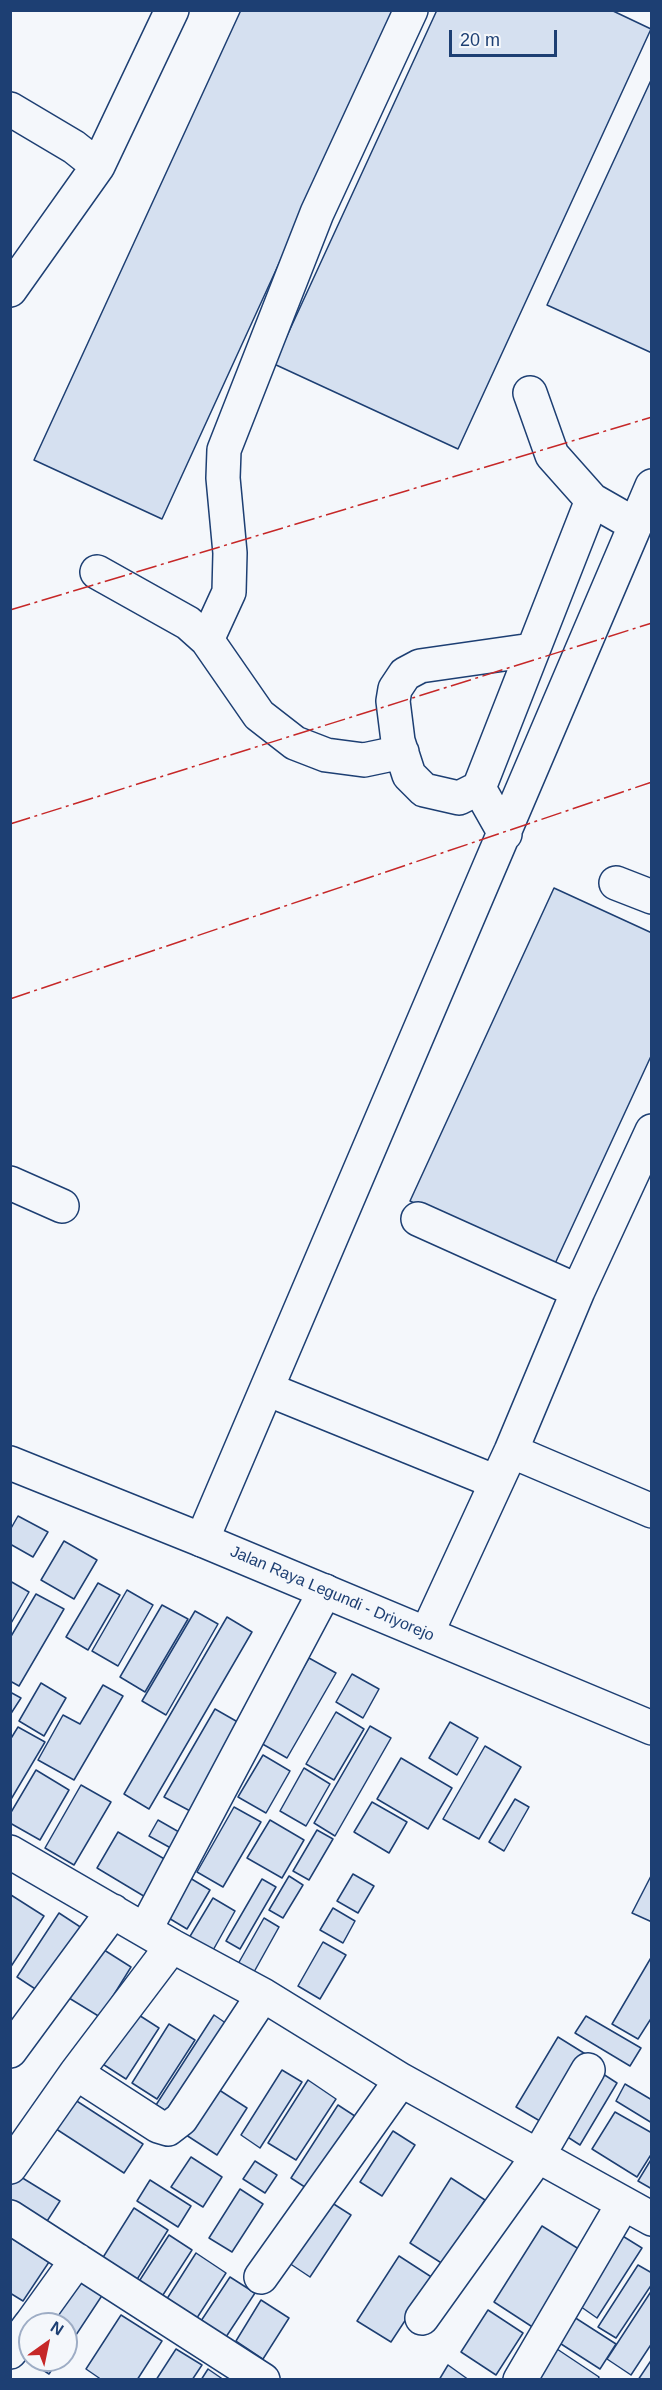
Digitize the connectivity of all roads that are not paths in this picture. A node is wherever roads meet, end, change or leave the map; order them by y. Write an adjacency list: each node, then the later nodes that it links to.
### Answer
1 (172, 10): 4 (street)
2 (411, 10): 11 (street)
3 (10, 110): 4 (street)
4 (98, 166): 5 (street)
5 (10, 290)
6 (530, 393): 8 (street)
7 (651, 486): 9 (street)
8 (592, 501): 9 (street); 12 (street)
9 (634, 524): 15 (street)
10 (97, 572): 11 (street)
11 (207, 640): 13 (street)
12 (532, 650): 13 (street); 14 (street)
13 (402, 752): 14 (street)
14 (479, 788): 15 (street)
15 (505, 834): 23 (street)
16 (616, 883): 17 (street)
17 (651, 897)
18 (651, 1131): 22 (street)
19 (10, 1183): 20 (street)
20 (62, 1206)
21 (418, 1219): 22 (street)
22 (578, 1291): 24 (street)
23 (267, 1389): 26 (street); 28 (street)
24 (511, 1451): 26 (street); 27 (street)
25 (10, 1463): 28 (street, Jalan Raya Legundi - Driyorejo)
26 (496, 1482): 30 (street)
27 (651, 1511)
28 (202, 1540): 29 (street, Jalan Raya Legundi - Driyorejo)
29 (325, 1591): 30 (street, Jalan Raya Legundi - Driyorejo); 34 (street)
30 (427, 1633): 31 (street, Jalan Raya Legundi - Driyorejo)
31 (651, 1728)
32 (10, 1852): 33 (street)
33 (113, 1911): 34 (street); 36 (street)
34 (158, 1938): 35 (street); 38 (street)
35 (263, 1995): 38 (street); 39 (street)
36 (10, 2051)
37 (588, 2070): 40 (street)
38 (76, 2073): 41 (street)
39 (402, 2080): 40 (street); 46 (street)
40 (538, 2156): 42 (street); 48 (street)
41 (10, 2168)
42 (623, 2204): 44 (street); 50 (street)
43 (10, 2217): 45 (street)
44 (651, 2219)
45 (77, 2260): 47 (street); 49 (street)
46 (261, 2277)
47 (39, 2312)
48 (422, 2318)
49 (263, 2379)
50 (520, 2379)

